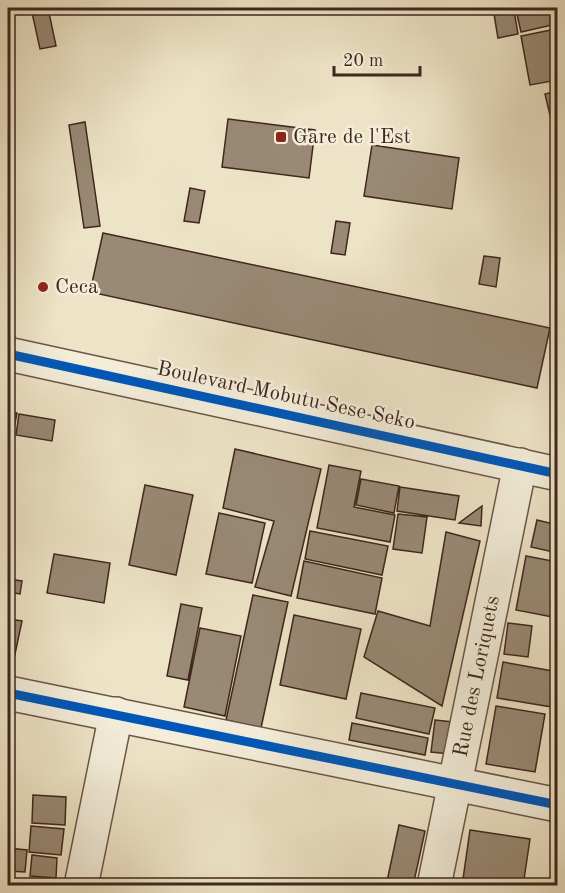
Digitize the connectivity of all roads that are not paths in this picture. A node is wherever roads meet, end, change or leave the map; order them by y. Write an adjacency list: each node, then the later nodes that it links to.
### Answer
1 (8, 354): 2 (street, Boulevard Mobutu Sese Seko)
2 (519, 465): 3 (street, Boulevard Mobutu Sese Seko); 6 (street, Rue des Loriquets)
3 (558, 474)
4 (8, 693): 5 (street)
5 (116, 714): 6 (street); 8 (street)
6 (454, 784): 7 (street); 9 (street, Rue des Loriquets)
7 (558, 806)
8 (81, 885)
9 (434, 885)

